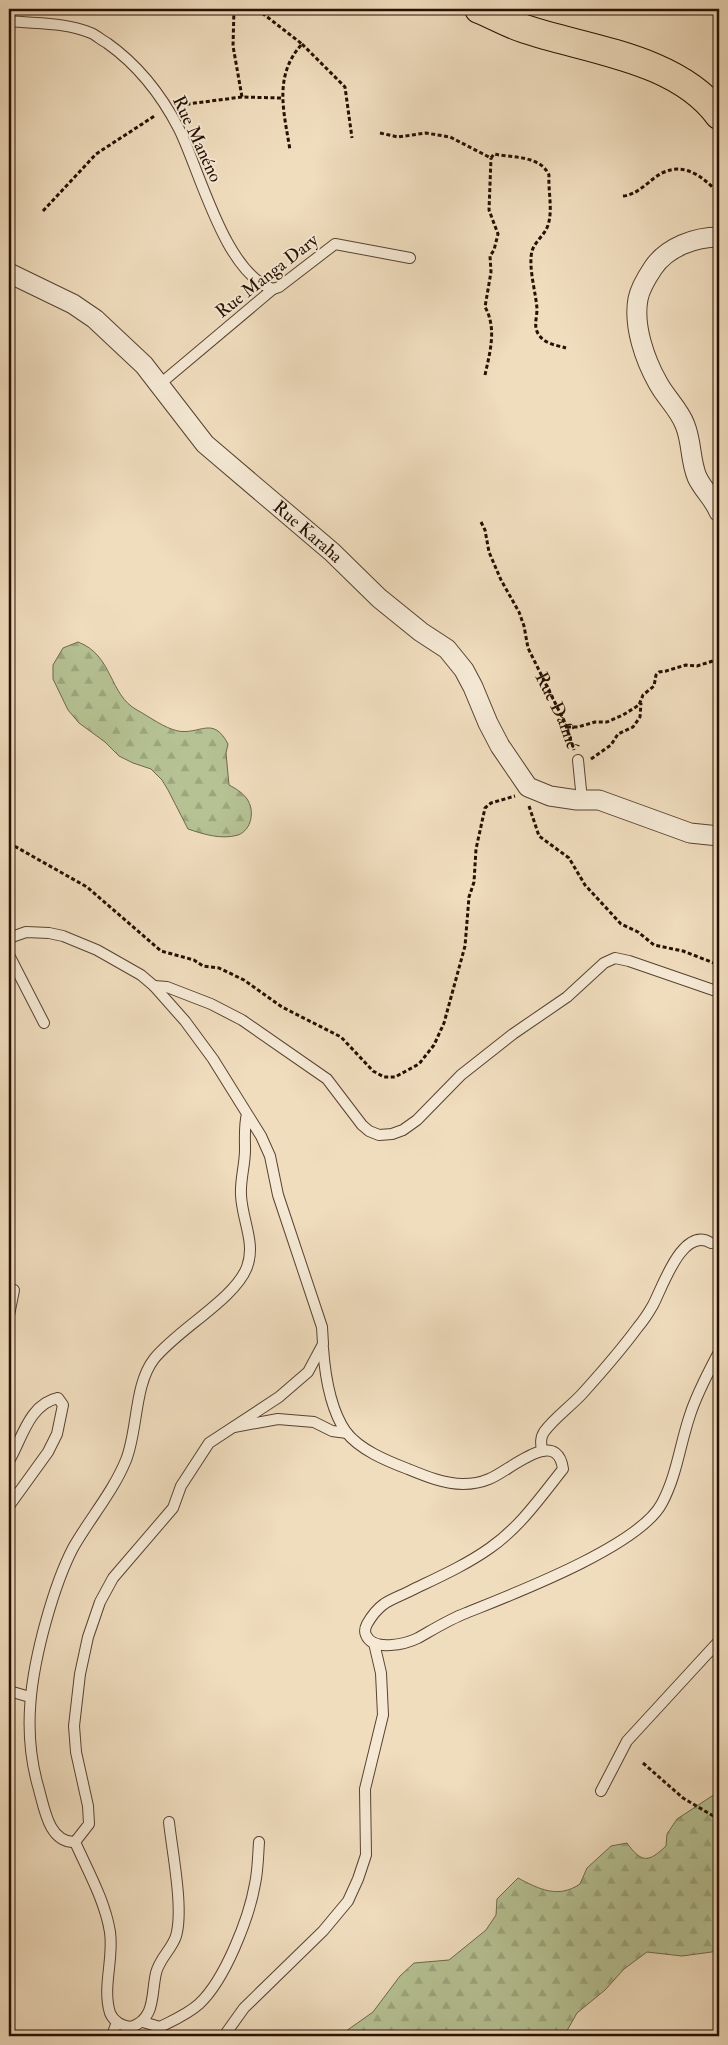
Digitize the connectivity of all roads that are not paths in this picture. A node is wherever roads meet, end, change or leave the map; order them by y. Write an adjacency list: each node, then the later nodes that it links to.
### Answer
1 (480, 9): 3 (main road)
2 (9, 21): 7 (lane, Rue Manéno)
3 (719, 115)
4 (719, 237): 9 (street)
5 (410, 258): 7 (lane, Rue Manga Dary)
6 (9, 273): 8 (street, Rue Karaha)
7 (273, 289): 8 (lane, Rue Manga Dary)
8 (160, 384): 12 (street, Rue Karaha)
9 (711, 487): 10 (street)
10 (719, 512)
11 (579, 765): 12 (lane, Rue Dafiné)
12 (582, 800): 13 (street)
13 (719, 836)
14 (9, 938): 16 (lane)
15 (9, 955): 18 (lane)
16 (154, 986): 17 (lane); 19 (lane)
17 (719, 992)
18 (44, 1023)
19 (247, 1114): 23 (lane); 33 (lane)
20 (711, 1243): 27 (lane)
21 (14, 1290): 22 (lane)
22 (9, 1315)
23 (323, 1344): 25 (lane); 26 (lane)
24 (719, 1352): 31 (lane)
25 (231, 1428): 26 (lane); 36 (lane)
26 (347, 1433): 27 (lane)
27 (542, 1451): 31 (lane)
28 (9, 1461): 29 (lane)
29 (9, 1506)
30 (719, 1641): 34 (lane)
31 (374, 1643): 41 (lane)
32 (9, 1691): 33 (lane)
33 (30, 1697): 36 (lane)
34 (601, 1790)
35 (169, 1822): 39 (lane)
36 (75, 1842): 38 (lane)
37 (259, 1842): 39 (lane)
38 (117, 2022): 39 (lane); 40 (lane)
39 (143, 2022)
40 (115, 2036)
41 (224, 2036)

